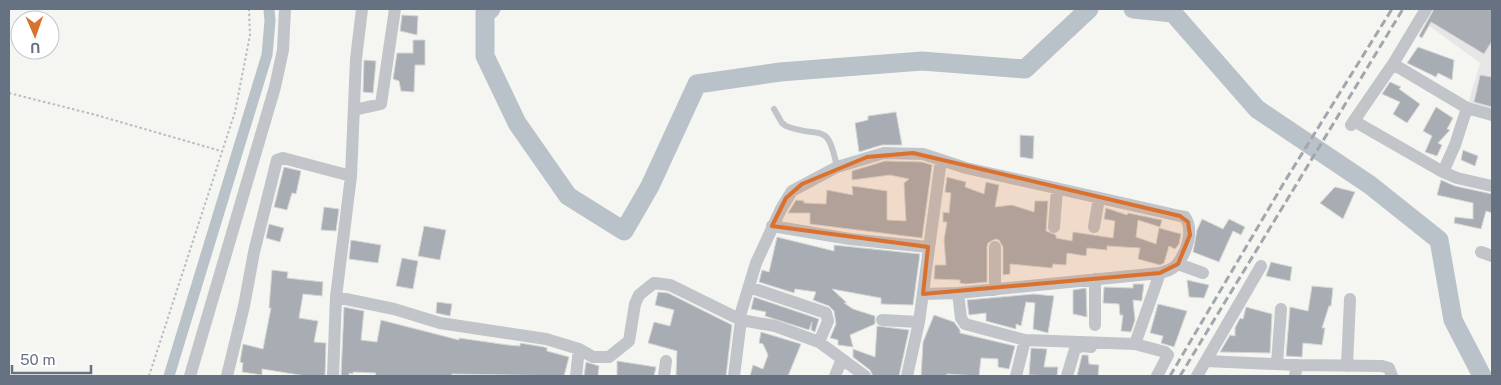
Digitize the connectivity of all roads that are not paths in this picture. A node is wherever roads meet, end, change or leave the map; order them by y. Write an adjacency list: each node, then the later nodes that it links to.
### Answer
1 (284, 9): 48 (street)
2 (362, 9): 8 (street)
3 (395, 9): 8 (street)
4 (1426, 9): 5 (street)
5 (1393, 64): 6 (street); 12 (street)
6 (1467, 108): 9 (street); 12 (street)
7 (774, 109): 11 (lane)
8 (354, 110): 13 (street)
9 (1492, 115)
10 (941, 160): 11 (street); 15 (street); 20 (street)
11 (837, 167): 17 (street)
12 (1443, 172): 14 (street)
13 (351, 176): 31 (street); 49 (street)
14 (1492, 186)
15 (1057, 189): 16 (street); 18 (street)
16 (1099, 198): 19 (street); 22 (street)
17 (772, 226): 20 (street); 27 (street)
18 (1054, 227)
19 (1094, 227)
20 (928, 247): 29 (street)
21 (995, 247): 28 (street)
22 (1178, 264): 24 (street); 25 (street)
23 (1261, 266): 44 (street)
24 (1160, 273): 26 (street); 40 (street)
25 (1203, 273)
26 (1095, 279): 28 (street); 37 (street)
27 (748, 288): 34 (street); 39 (street)
28 (995, 290): 30 (street)
29 (922, 294): 30 (street); 36 (street)
30 (958, 294): 38 (street)
31 (336, 297): 41 (street); 50 (street)
32 (1350, 299): 46 (street)
33 (1281, 310): 45 (street)
34 (740, 319): 39 (street); 41 (street); 53 (street)
35 (882, 320): 36 (street)
36 (919, 322): 56 (street)
37 (1095, 325)
38 (1024, 340): 40 (street); 57 (street)
39 (819, 342): 42 (street)
40 (1131, 343): 58 (street); 59 (street)
41 (579, 349): 51 (street)
42 (842, 359): 54 (street); 55 (street)
43 (666, 361): 52 (street)
44 (1206, 361): 45 (street); 60 (street)
45 (1277, 364): 47 (street)
46 (1347, 366): 47 (street); 61 (street)
47 (1296, 371)
48 (190, 376)
49 (227, 376)
50 (333, 376)
51 (576, 376)
52 (664, 376)
53 (734, 376)
54 (835, 376)
55 (865, 376)
56 (907, 376)
57 (1016, 376)
58 (1067, 376)
59 (1157, 376)
60 (1197, 376)
61 (1392, 376)

